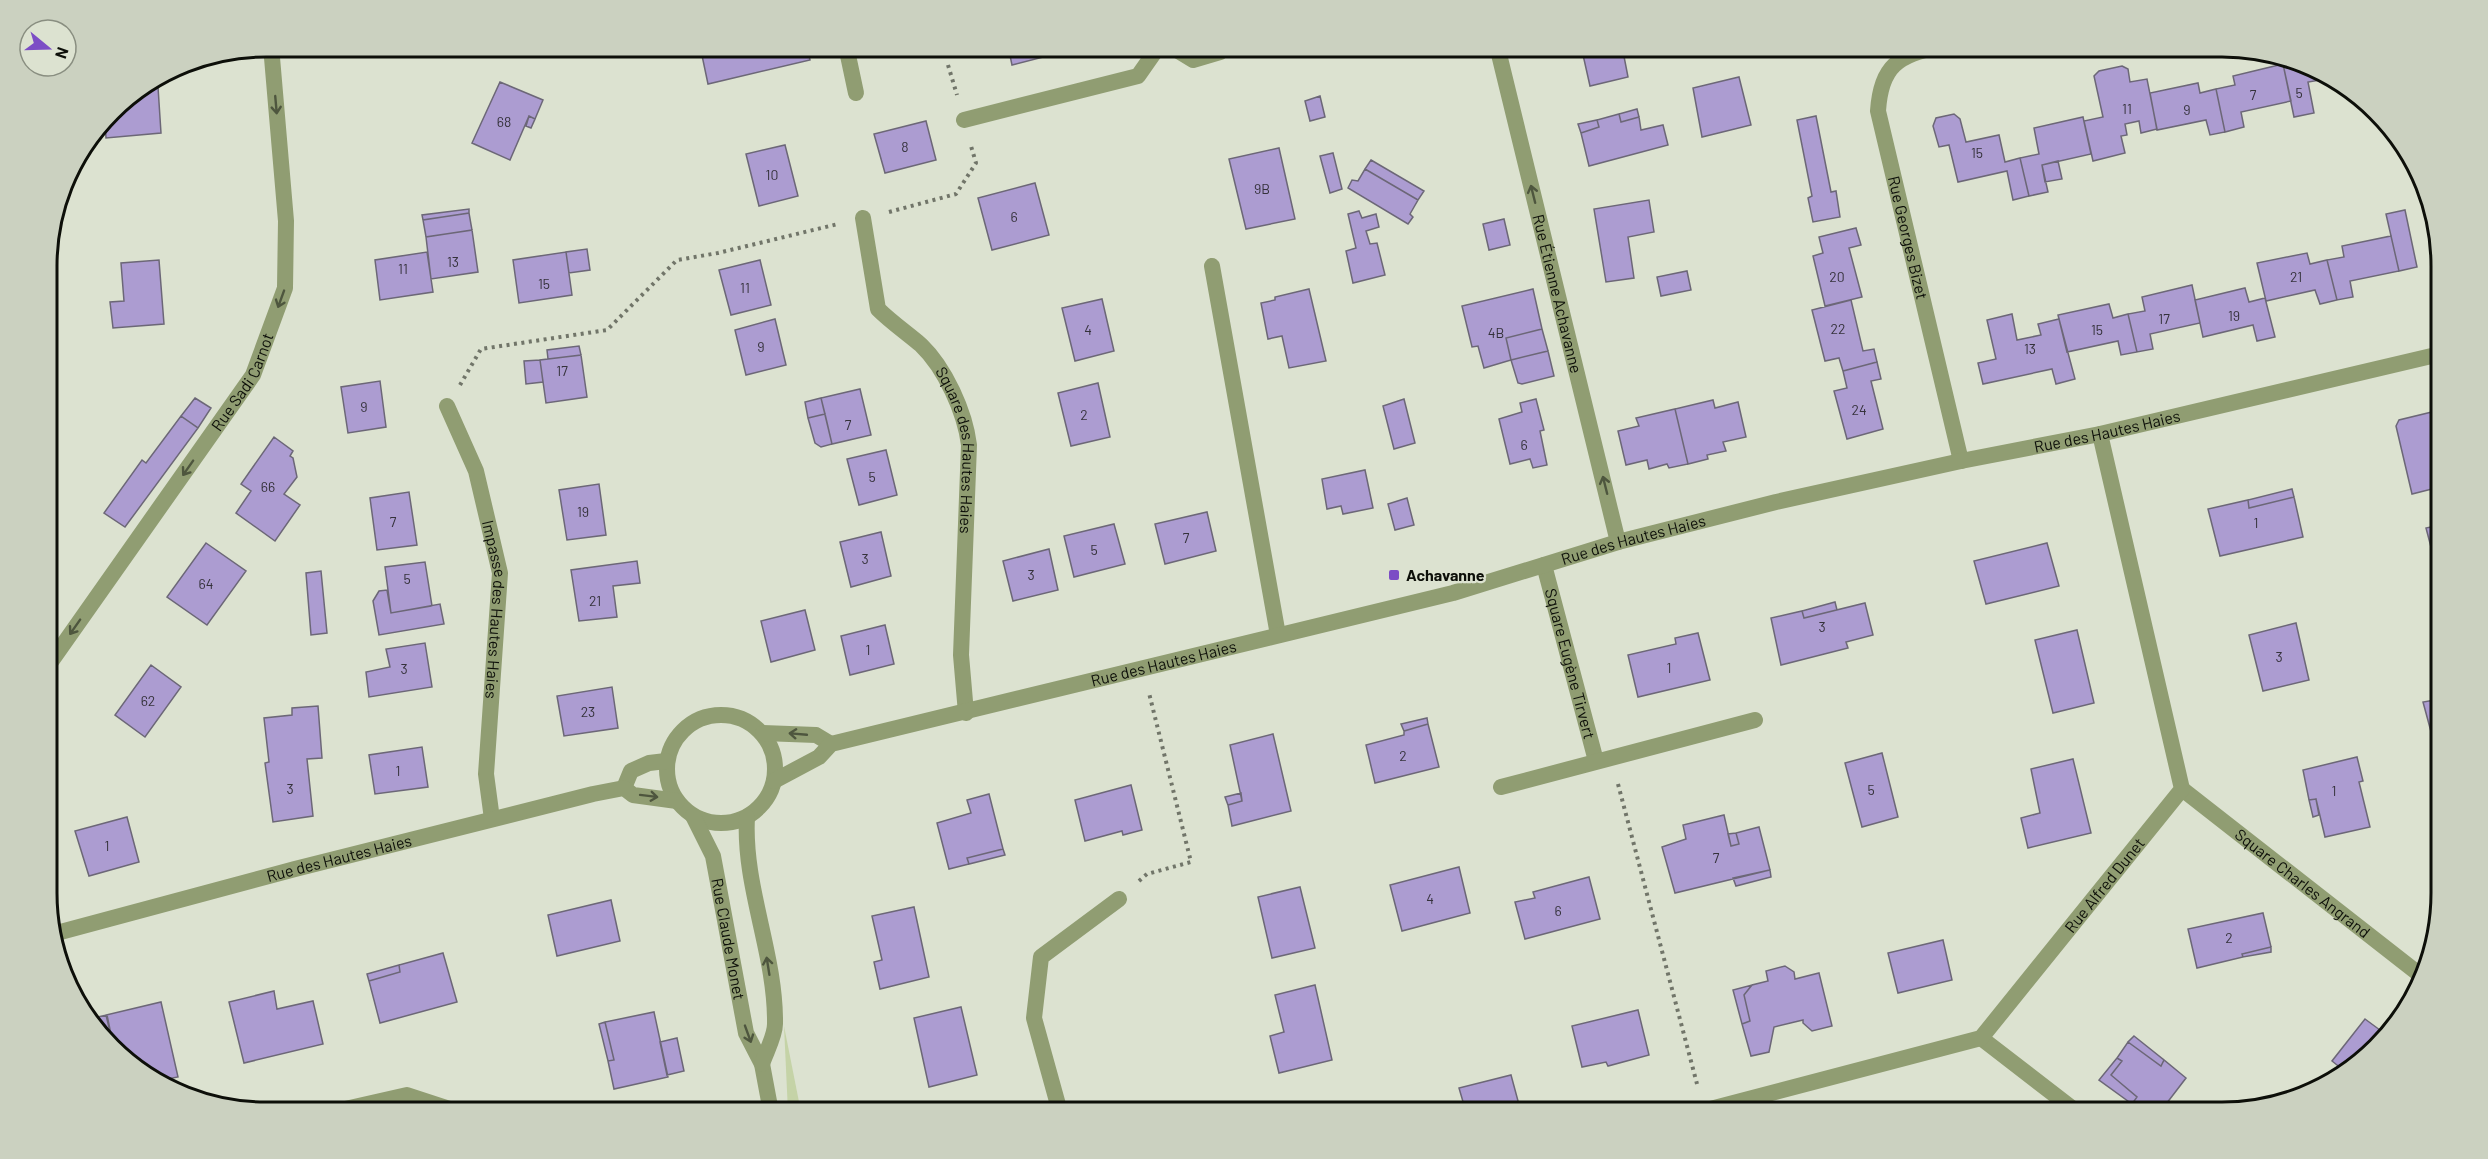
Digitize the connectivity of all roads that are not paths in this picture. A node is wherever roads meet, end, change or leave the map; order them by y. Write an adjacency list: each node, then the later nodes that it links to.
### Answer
1 (272, 57): 19 (street, Rue Sadi Carnot, one-way to 19)
2 (848, 57): 8 (street)
3 (1151, 57): 9 (street)
4 (1188, 57): 5 (street)
5 (1203, 57)
6 (1500, 57): 16 (street, Rue Étienne Achavanne, one-way to 6)
7 (1904, 57): 15 (street, Rue Georges Bizet)
8 (856, 93)
9 (964, 120)
10 (863, 218): 20 (street, Square des Hautes Haies)
11 (1212, 266): 18 (street)
12 (2431, 356): 14 (street, Rue des Hautes Haies)
13 (447, 406): 33 (street, Impasse des Hautes Haies)
14 (2100, 434): 15 (street, Rue des Hautes Haies); 29 (street)
15 (1961, 461): 16 (street, Rue des Hautes Haies)
16 (1618, 542): 17 (street, Rue des Hautes Haies)
17 (1544, 565): 18 (street, Rue des Hautes Haies); 24 (street, Square Eugène Tirvert)
18 (1278, 635): 20 (street, Rue des Hautes Haies)
19 (57, 653)
20 (966, 713): 23 (street, Rue des Hautes Haies)
21 (1755, 720): 24 (street, Square Eugène Tirvert)
22 (763, 733): 23 (street, one-way to 22); 25 (street); 26 (street)
23 (831, 744): 26 (street, Rue des Hautes Haies)
24 (1603, 759): 27 (street, Square Eugène Tirvert)
25 (666, 761): 28 (street); 30 (street)
26 (774, 781): 32 (street)
27 (1501, 787)
28 (624, 788): 30 (street, one-way to 30); 33 (street, Rue des Hautes Haies)
29 (2182, 789): 36 (street, Square Charles Angrand); 37 (street, Rue Alfred Dunet)
30 (676, 801): 31 (street)
31 (693, 816): 32 (street); 38 (street, Rue Claude Monet, one-way to 38)
32 (747, 817): 38 (street, Rue Claude Monet, one-way to 32)
33 (492, 819): 35 (street, Rue des Hautes Haies)
34 (1119, 899): 42 (street)
35 (61, 932)
36 (2416, 971)
37 (1981, 1038): 43 (street); 44 (street)
38 (762, 1064): 41 (street, Rue Claude Monet)
39 (377, 1102): 40 (street)
40 (428, 1102)
41 (769, 1102)
42 (1057, 1102)
43 (1736, 1102)
44 (2064, 1102)

